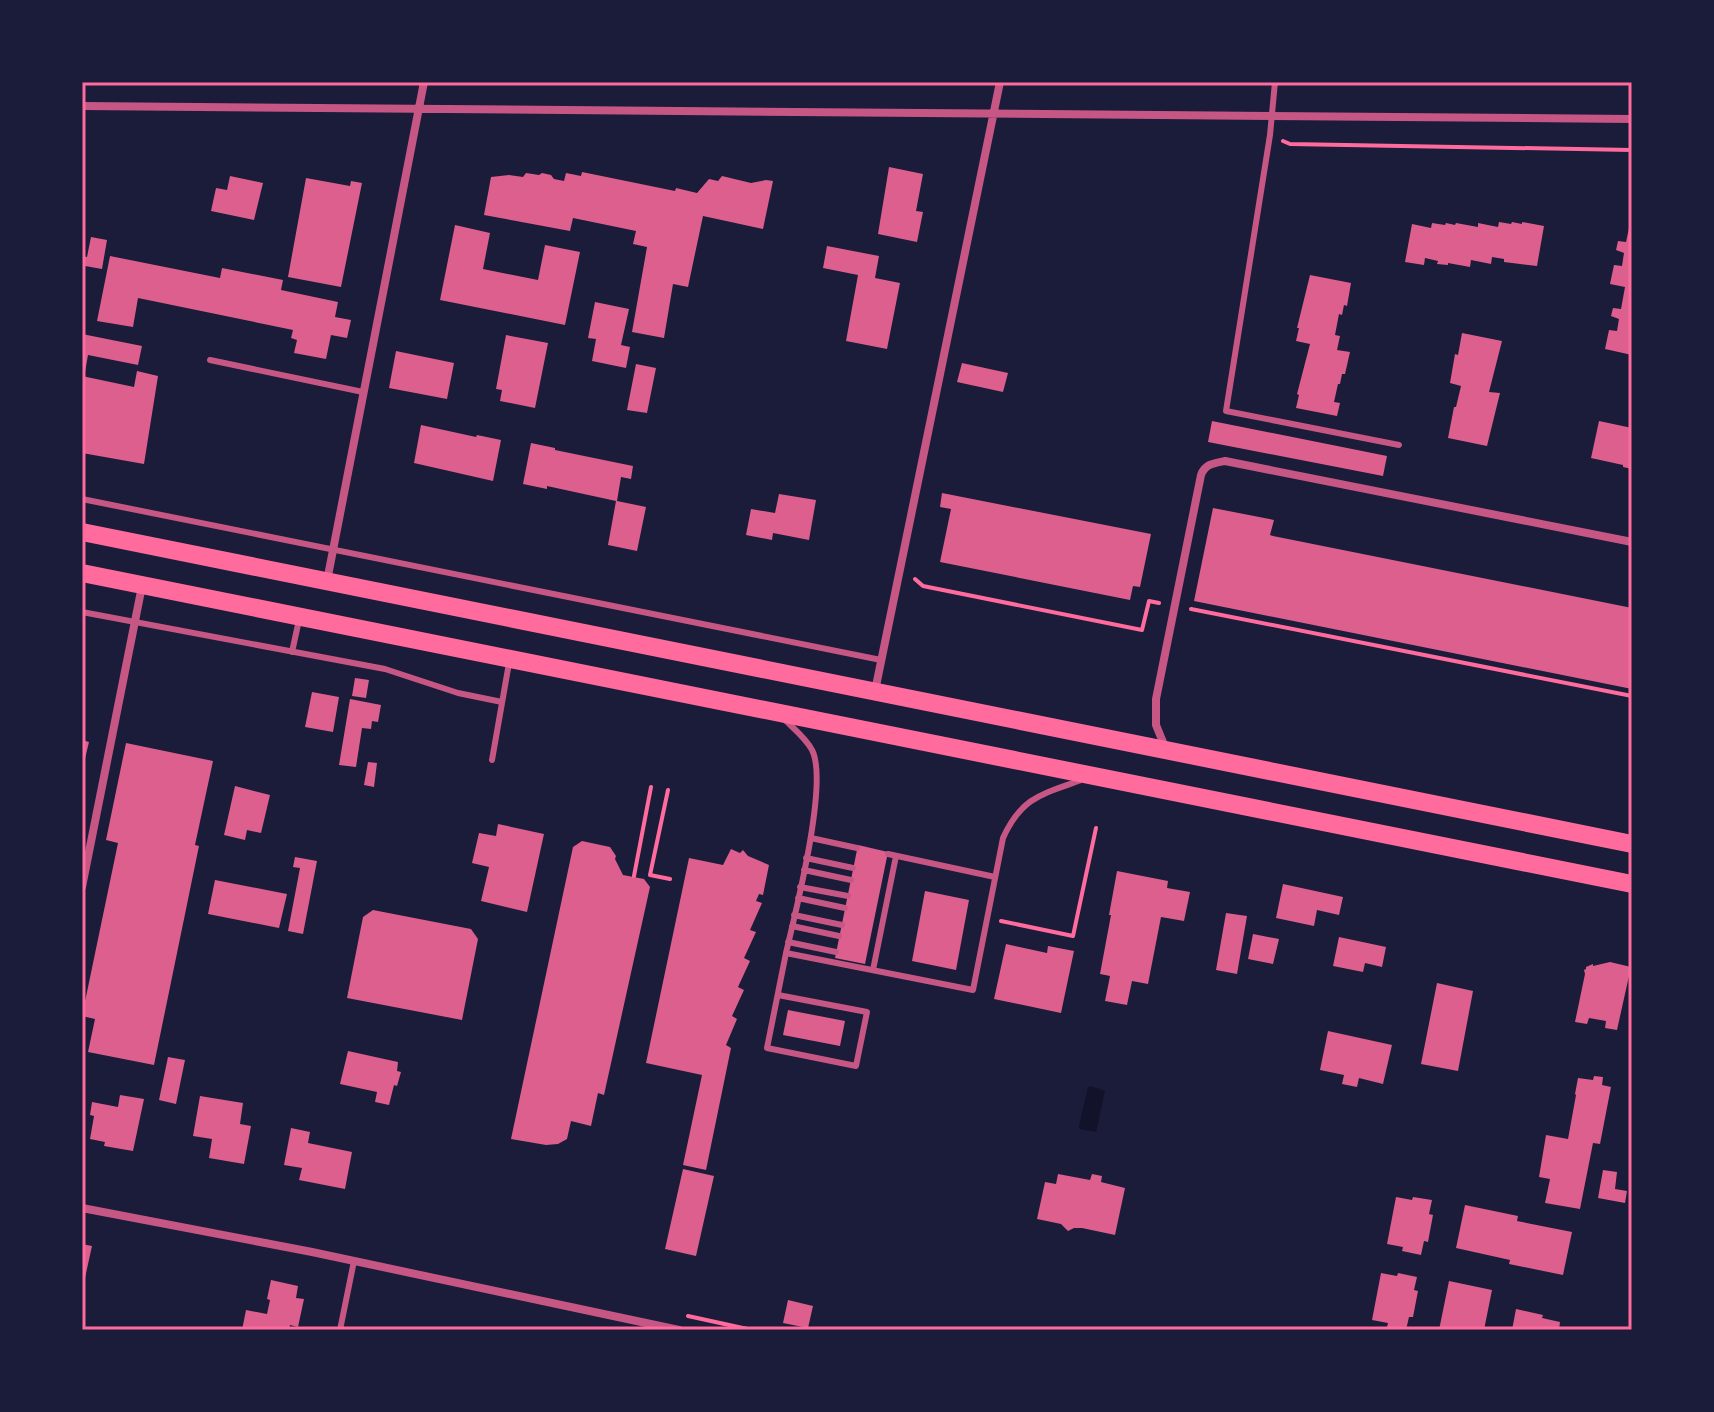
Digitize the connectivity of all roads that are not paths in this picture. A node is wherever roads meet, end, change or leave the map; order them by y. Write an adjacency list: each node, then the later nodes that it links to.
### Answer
1 (424, 82): 5 (street)
2 (1000, 82): 6 (street)
3 (1275, 82): 7 (lane)
4 (82, 106): 5 (street)
5 (419, 108): 6 (street); 10 (street)
6 (993, 115): 7 (street); 24 (street)
7 (1273, 117): 8 (street); 11 (lane)
8 (1632, 119)
9 (210, 360): 10 (lane)
10 (363, 392): 15 (street)
11 (1399, 445)
12 (82, 499): 15 (lane)
13 (82, 532): 17 (main road)
14 (1632, 542): 28 (street)
15 (332, 550): 17 (street); 24 (lane)
16 (82, 573): 18 (main road)
17 (326, 582): 25 (main road)
18 (142, 585): 20 (main road); 21 (street)
19 (82, 612): 21 (lane)
20 (300, 617): 22 (lane); 23 (main road)
21 (134, 623): 22 (lane); 40 (street)
22 (292, 652): 26 (lane)
23 (510, 659): 26 (lane); 27 (main road)
24 (881, 660): 25 (street)
25 (875, 691): 28 (main road)
26 (502, 702): 29 (lane)
27 (777, 713): 30 (main road); 31 (lane)
28 (1166, 749): 32 (main road)
29 (492, 760)
30 (1092, 776): 37 (lane); 39 (main road)
31 (811, 838): 33 (lane); 34 (lane)
32 (1632, 844)
33 (857, 848)
34 (806, 858): 35 (lane); 36 (lane)
35 (853, 868)
36 (804, 870): 38 (lane); 41 (lane)
37 (995, 877): 52 (lane); 52 (lane)
38 (851, 880)
39 (1632, 884)
40 (82, 887)
41 (800, 887): 42 (lane); 43 (lane)
42 (848, 896)
43 (798, 898): 44 (lane); 45 (lane)
44 (845, 908)
45 (794, 915): 46 (lane); 47 (lane)
46 (842, 925)
47 (792, 926): 48 (lane); 49 (lane)
48 (839, 936)
49 (788, 942): 50 (lane); 51 (lane)
50 (836, 952)
51 (786, 953): 52 (lane); 53 (lane)
52 (873, 970)
53 (778, 995): 53 (lane)
54 (82, 1208): 55 (street)
55 (354, 1261): 56 (lane); 57 (street)
56 (340, 1330)
57 (679, 1330)

